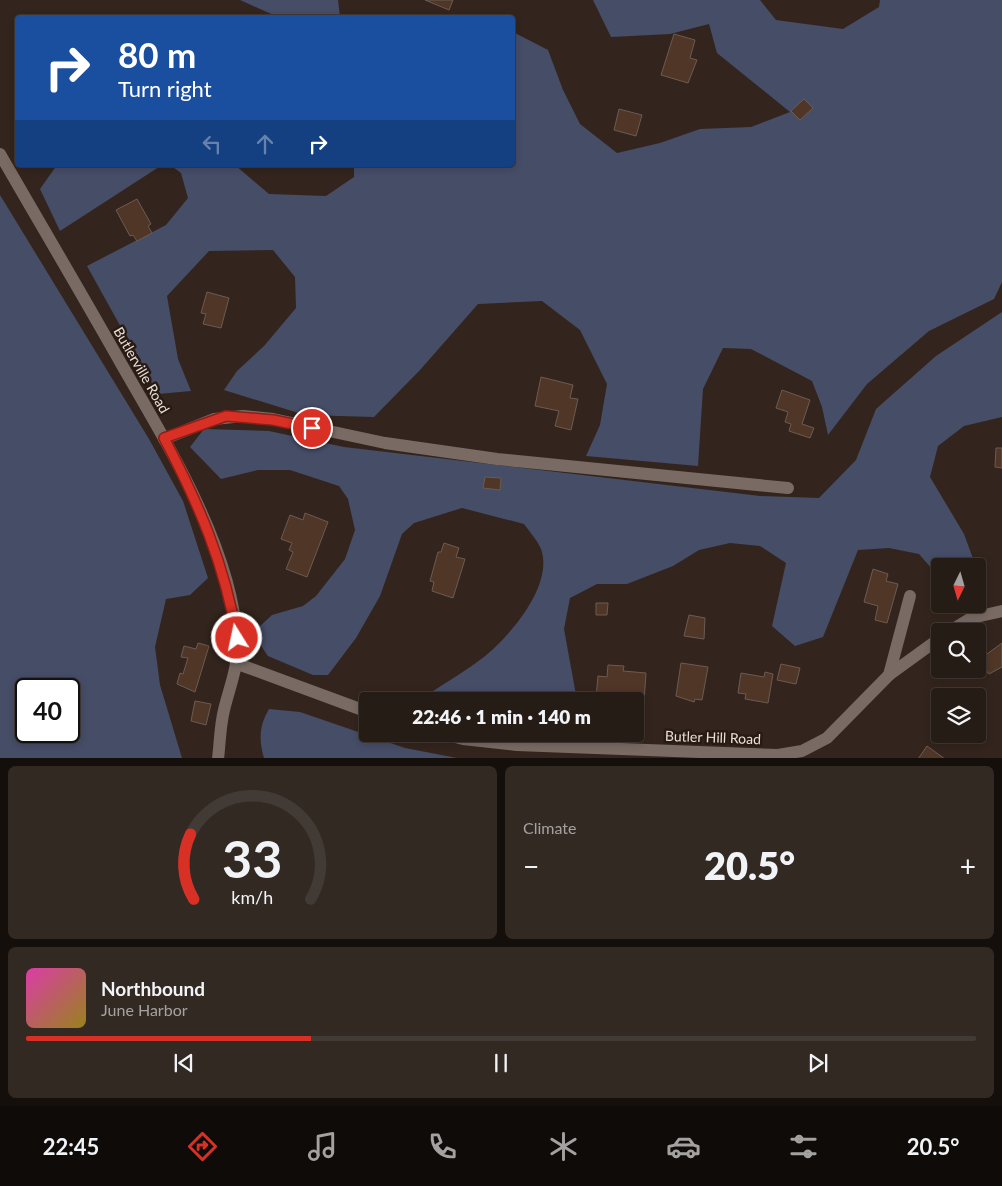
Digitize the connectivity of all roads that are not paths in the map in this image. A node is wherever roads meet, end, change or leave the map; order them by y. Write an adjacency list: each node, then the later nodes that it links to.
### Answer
1 (0, 154): 2 (street, Butlerville Road)
2 (164, 438): 3 (street); 8 (street, Butlerville Road)
3 (788, 488)
4 (910, 596): 9 (street)
5 (1002, 611): 6 (street)
6 (963, 623)
7 (931, 645): 9 (street, Butler Hill Road)
8 (238, 664): 10 (street); 13 (street, Butlerville Road)
9 (889, 675): 12 (street, Butler Hill Road)
10 (359, 709)
11 (475, 742): 12 (street, Butler Hill Road)
12 (517, 752)
13 (218, 758)

